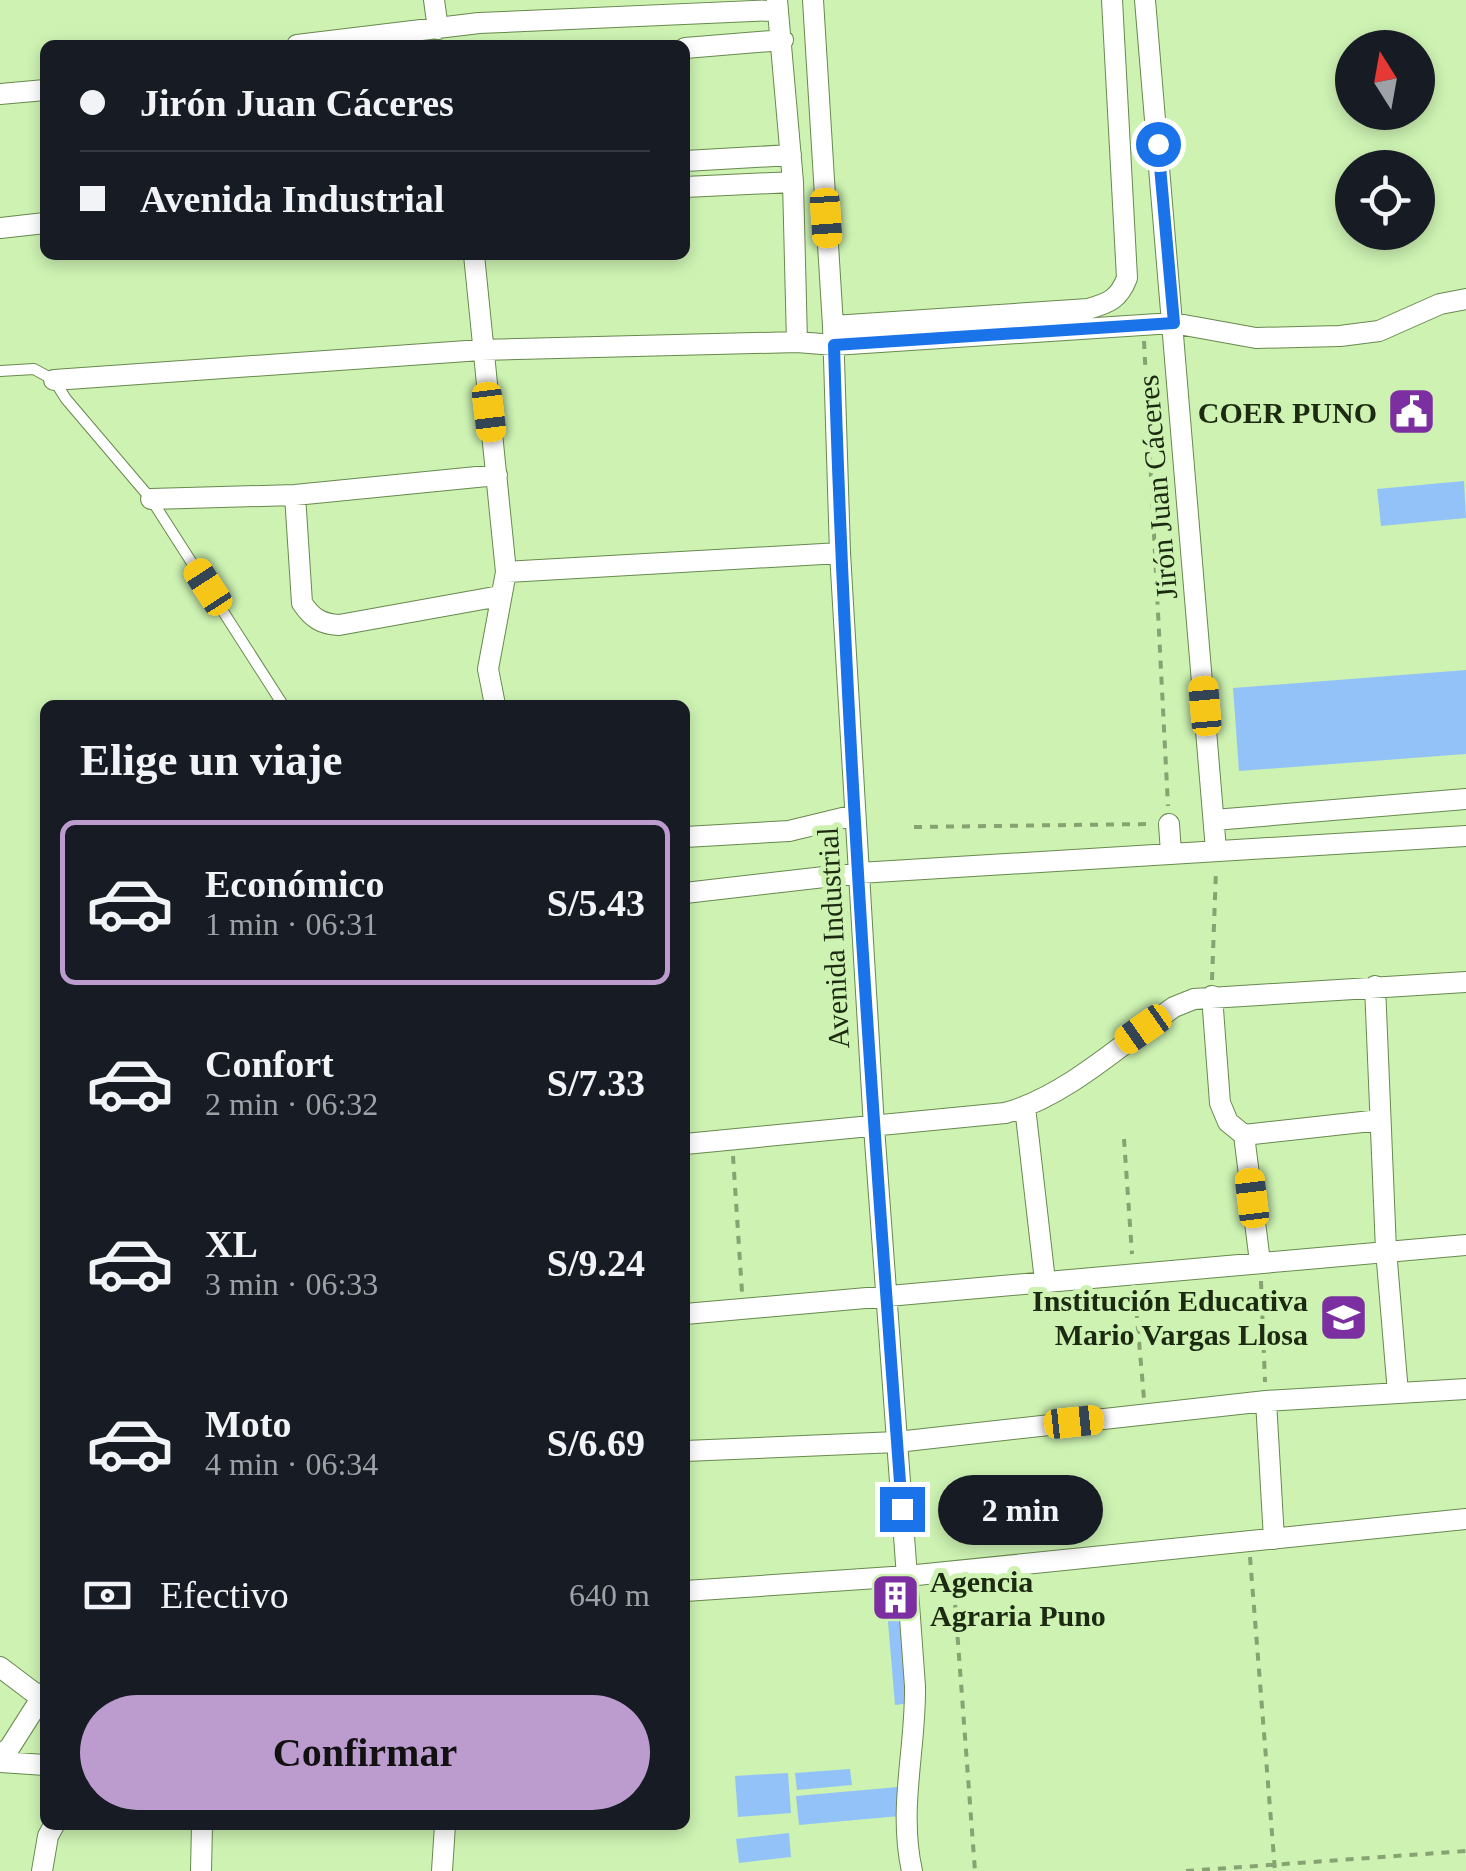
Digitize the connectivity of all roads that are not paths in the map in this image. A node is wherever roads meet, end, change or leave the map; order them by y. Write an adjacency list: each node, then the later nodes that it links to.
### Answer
1 (434, 0): 8 (street)
2 (475, 0): 7 (street)
3 (813, 0): 23 (street, Avenida Industrial)
4 (1112, 0): 23 (street)
5 (1145, 0): 22 (street, Jirón Juan Cáceres)
6 (778, 5): 7 (street); 10 (street)
7 (479, 23): 8 (street)
8 (438, 29): 9 (street)
9 (341, 40)
10 (782, 40): 11 (street); 14 (street)
11 (690, 48)
12 (40, 90): 13 (street)
13 (0, 94)
14 (791, 155): 15 (street); 16 (street)
15 (690, 160)
16 (793, 182): 17 (street); 24 (street)
17 (690, 187)
18 (40, 224): 19 (street)
19 (0, 228)
20 (474, 260): 25 (street)
21 (1466, 299): 22 (street)
22 (1174, 323): 23 (street); 38 (street, Jirón Juan Cáceres)
23 (834, 336): 24 (street); 31 (street, Avenida Industrial)
24 (797, 342): 25 (street)
25 (481, 350): 27 (street); 28 (street)
26 (0, 371): 27 (lane)
27 (54, 380): 30 (lane)
28 (496, 475): 29 (street); 32 (street)
29 (295, 494): 30 (street); 33 (street)
30 (151, 499): 34 (lane)
31 (840, 553): 32 (street); 37 (street, Avenida Industrial)
32 (506, 572): 33 (street)
33 (500, 596): 35 (street)
34 (280, 700)
35 (494, 700)
36 (1466, 798): 38 (street)
37 (856, 815): 40 (street); 44 (street, Avenida Industrial)
38 (1214, 820): 42 (street, Jirón Juan Cáceres)
39 (1169, 824): 43 (street)
40 (690, 836)
41 (1466, 836): 42 (street)
42 (1216, 850): 43 (street)
43 (1171, 854): 44 (street)
44 (859, 873): 45 (street); 51 (street, Avenida Industrial)
45 (690, 892)
46 (1466, 982): 47 (street)
47 (1375, 986): 48 (street); 50 (street)
48 (1212, 996): 49 (street); 52 (street)
49 (1026, 1107): 51 (street); 57 (street)
50 (1380, 1120): 52 (street); 55 (street)
51 (874, 1127): 53 (street); 58 (street, Avenida Industrial)
52 (1244, 1135): 56 (street)
53 (690, 1144)
54 (1466, 1245): 55 (street)
55 (1386, 1250): 56 (street); 61 (street)
56 (1260, 1262): 57 (street)
57 (1044, 1281): 58 (street)
58 (888, 1294): 59 (street); 63 (street, Avenida Industrial)
59 (690, 1313)
60 (1466, 1389): 61 (street)
61 (1398, 1393): 62 (street)
62 (1266, 1401): 63 (street); 66 (street)
63 (897, 1442): 64 (street); 67 (street, Avenida Industrial)
64 (690, 1451)
65 (1466, 1520): 66 (street)
66 (1274, 1539): 67 (street)
67 (907, 1576): 68 (street); 80 (street, Avenida Industrial)
68 (690, 1592)
69 (0, 1667): 70 (street)
70 (40, 1695)
71 (40, 1704): 72 (street)
72 (0, 1759): 73 (street)
73 (40, 1764)
74 (51, 1830): 77 (street)
75 (202, 1830): 78 (street)
76 (445, 1830): 79 (street)
77 (42, 1871)
78 (202, 1871)
79 (442, 1871)
80 (912, 1871)

